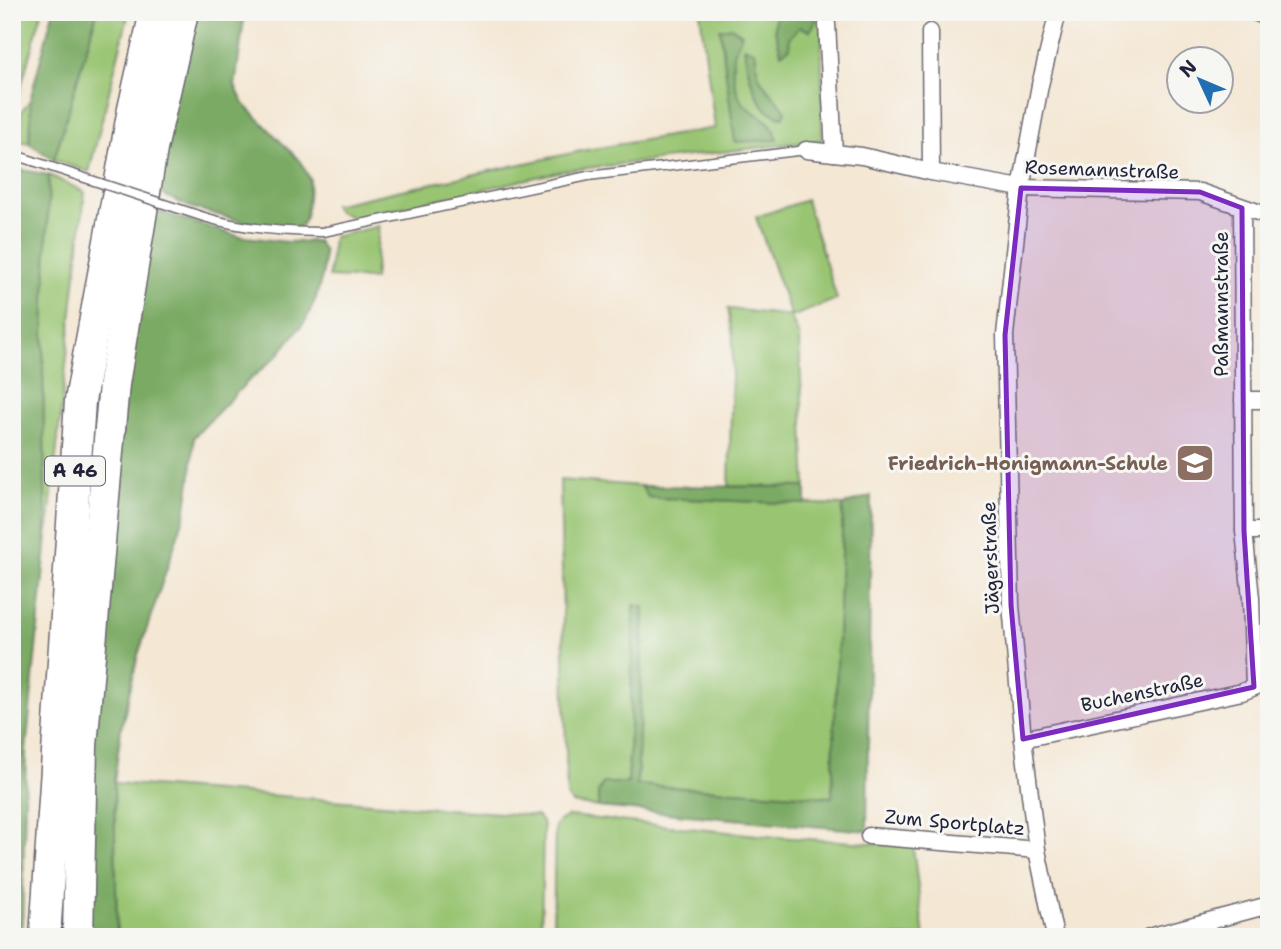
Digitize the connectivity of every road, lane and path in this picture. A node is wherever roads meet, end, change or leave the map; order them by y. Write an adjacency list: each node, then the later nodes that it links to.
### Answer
1 (155, 12): 24 (highway, A 46)
2 (184, 12): 25 (highway, A 46)
3 (1058, 12): 12 (street, Jägerstraße)
4 (1254, 12): 5 (street)
5 (1269, 18)
6 (827, 24): 9 (street)
7 (930, 32): 11 (street)
8 (806, 150): 9 (street, Rosemannstraße); 10 (lane, bridge)
9 (834, 153): 11 (street, Rosemannstraße)
10 (12, 154)
11 (931, 172): 12 (street, Rosemannstraße)
12 (1021, 188): 13 (street, Rosemannstraße); 20 (street, Jägerstraße)
13 (1242, 208): 14 (street, Rosemannstraße); 15 (street, Paßmannstraße)
14 (1269, 216)
15 (1243, 400): 16 (street, Paßmannstraße); 17 (street, Paßmannstraße)
16 (1269, 400)
17 (1244, 531): 18 (street); 19 (street, Paßmannstraße)
18 (1269, 531)
19 (1261, 684): 20 (street, Buchenstraße)
20 (1023, 739): 22 (street, Jägerstraße)
21 (869, 836): 22 (street, Zum Sportplatz)
22 (1037, 850): 26 (street, Jägerstraße)
23 (1269, 905): 27 (street)
24 (45, 937)
25 (78, 937)
26 (1055, 937)
27 (1149, 937)

